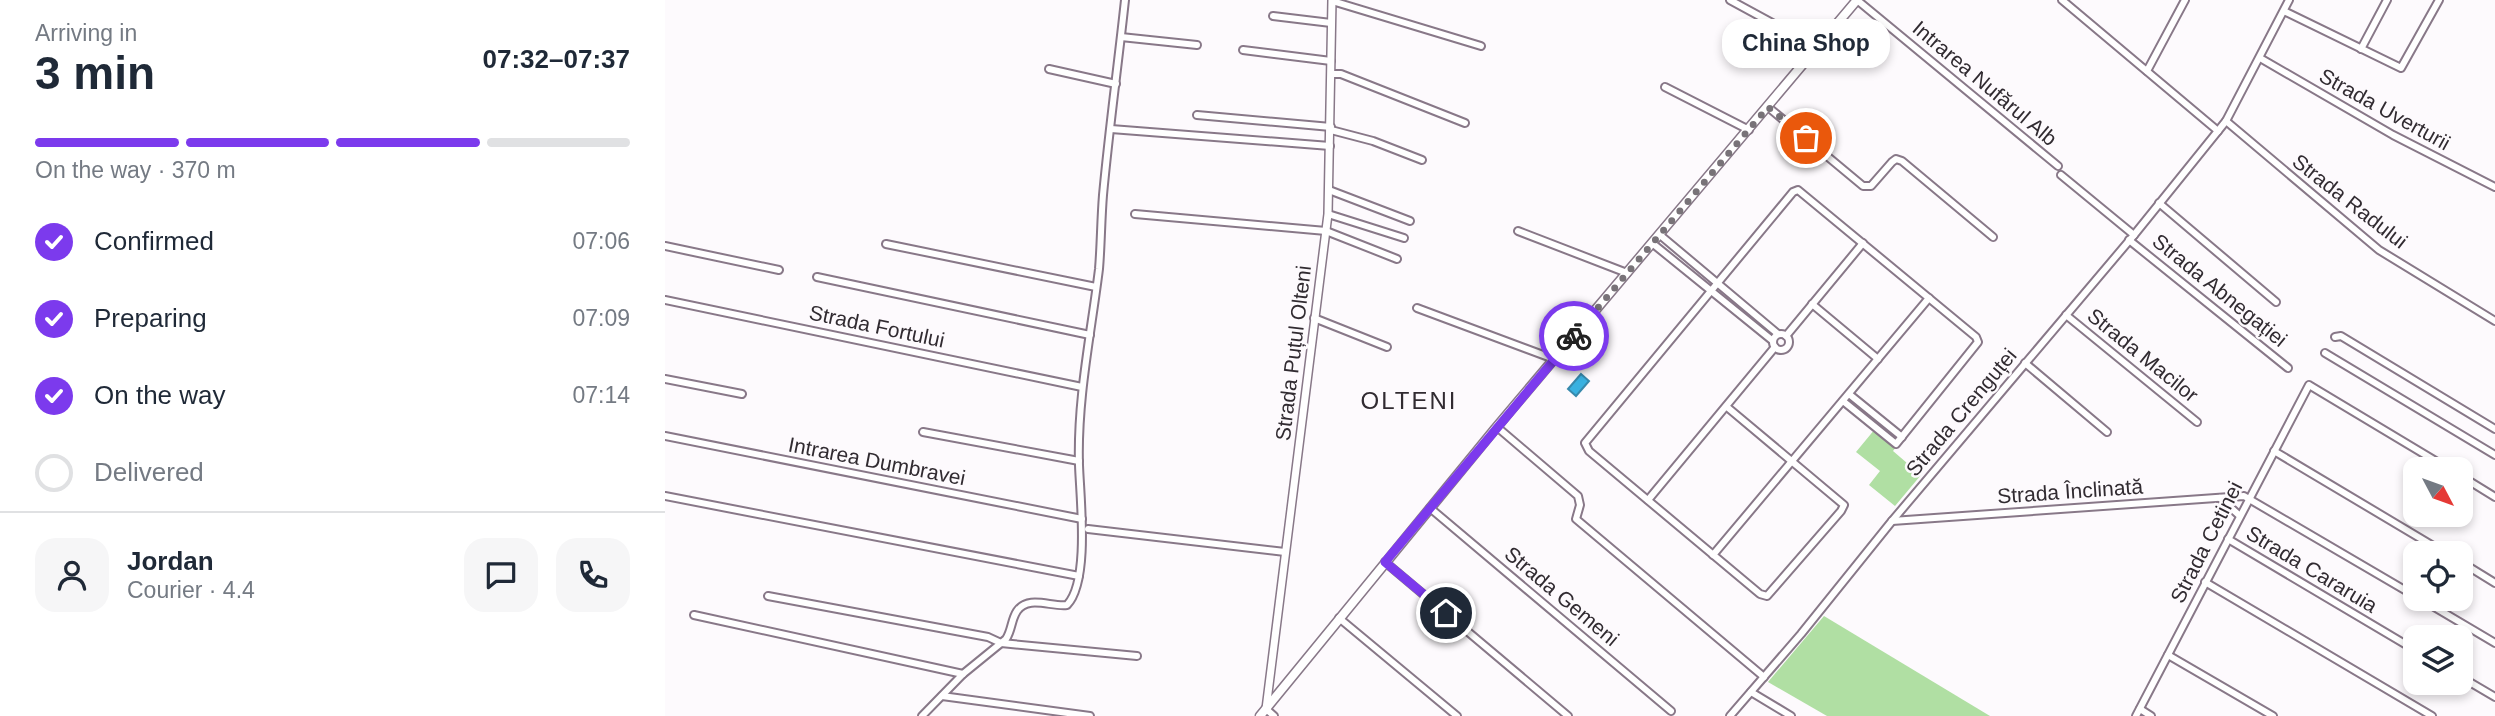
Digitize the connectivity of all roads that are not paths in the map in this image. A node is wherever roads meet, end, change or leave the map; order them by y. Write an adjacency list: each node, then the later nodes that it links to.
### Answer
1 (1125, 0): 13 (street)
2 (1332, 0): 12 (street, Strada Puțul Olteni); 15 (street, Strada Puțul Olteni)
3 (1730, 0): 16 (street)
4 (1857, 0): 16 (main road); 36 (street, Intrarea Nufărul Alb)
5 (2062, 0): 22 (street)
6 (2185, 0): 22 (street)
7 (2290, 0): 10 (street, Strada Crenguței)
8 (2387, 0): 17 (street)
9 (2439, 0): 17 (street)
10 (2284, 11): 17 (street); 19 (street, Strada Crenguței)
11 (1273, 16): 12 (street)
12 (1331, 23): 20 (street, Strada Puțul Olteni)
13 (1121, 37): 14 (street); 24 (street)
14 (1197, 45)
15 (1481, 46)
16 (1818, 48): 26 (main road)
17 (2361, 49)
18 (1243, 50): 20 (street)
19 (2260, 58): 28 (street, Strada Crenguței); 38 (street, Strada Uverturii)
20 (1331, 61): 23 (street, Strada Puțul Olteni)
21 (1049, 69): 24 (street)
22 (2147, 71): 33 (street)
23 (1331, 74): 29 (street); 31 (street, Strada Puțul Olteni)
24 (1116, 84): 30 (street)
25 (1665, 87): 32 (street)
26 (1768, 107): 32 (main road); 47 (street)
27 (1197, 115): 31 (street)
28 (2226, 121): 33 (street, Strada Crenguței); 70 (street, Strada Radului)
29 (1465, 123)
30 (1111, 129): 34 (street); 59 (street)
31 (1331, 129): 34 (street, Strada Puțul Olteni); 35 (street)
32 (1748, 130): 46 (main road)
33 (2218, 131): 40 (street, Strada Crenguței)
34 (1330, 146): 39 (street, Strada Puțul Olteni)
35 (1422, 160)
36 (2058, 166)
37 (2061, 175): 48 (street, Strada Abnegației)
38 (2495, 187)
39 (1329, 190): 42 (street, Strada Puțul Olteni); 43 (street)
40 (2159, 203): 48 (street, Strada Crenguței); 63 (street)
41 (1135, 214): 44 (street)
42 (1328, 214): 44 (street, Strada Puțul Olteni); 49 (street)
43 (1410, 221)
44 (1326, 231): 54 (street); 69 (street, Strada Puțul Olteni)
45 (1518, 231): 56 (street)
46 (1660, 235): 50 (main road); 58 (street)
47 (1993, 237)
48 (2132, 237): 67 (street, Strada Crenguței); 81 (street, Strada Abnegației)
49 (1404, 238)
50 (1652, 243): 56 (main road); 60 (street)
51 (1863, 243): 58 (street); 61 (street); 64 (street)
52 (886, 244): 59 (street)
53 (665, 246): 55 (street)
54 (1397, 259)
55 (779, 270)
56 (1627, 273): 78 (main road)
57 (817, 278): 72 (street)
58 (1717, 283): 60 (street); 66 (street)
59 (1096, 287): 72 (street)
60 (1711, 291): 68 (street); 105 (street)
61 (1929, 298): 79 (street); 94 (street)
62 (665, 300): 83 (street, Strada Fortului)
63 (2276, 302)
64 (1812, 304): 73 (street); 79 (street)
65 (1417, 308): 78 (street)
66 (1748, 308): 68 (street); 71 (street)
67 (2066, 315): 80 (street, Strada Crenguței); 88 (street, Strada Macilor)
68 (1741, 316): 75 (street)
69 (1314, 318): 76 (street); 113 (street, Strada Puțul Olteni)
70 (2495, 321)
71 (1778, 334): 73 (street); 75 (street)
72 (1090, 335): 83 (street)
73 (1786, 336): 75 (street)
74 (2335, 337): 90 (street)
75 (1774, 344): 87 (street)
76 (1387, 347)
77 (2325, 353): 96 (street)
78 (1554, 359): 89 (main road)
79 (1878, 359): 85 (street)
80 (2025, 363): 92 (street); 109 (street, Strada Crenguței)
81 (2288, 368)
82 (665, 379): 84 (street)
83 (1083, 387): 98 (street)
84 (742, 394)
85 (1849, 394): 86 (street); 94 (street)
86 (1843, 401): 94 (street); 99 (street)
87 (1727, 407): 99 (street); 105 (street)
88 (2197, 422)
89 (1497, 427): 106 (main road); 131 (street)
90 (2495, 429)
91 (923, 432): 98 (street)
92 (2108, 432)
93 (665, 436): 108 (street, Intrarea Dumbravei)
94 (1902, 437)
95 (2274, 451): 97 (street, Strada Cetinei); 104 (street, Strada Cetinei); 112 (street)
96 (2495, 455)
97 (2429, 457)
98 (1079, 461): 108 (street)
99 (1792, 461): 114 (street); 114 (street)
100 (2473, 483): 102 (street)
101 (665, 495): 117 (street)
102 (2495, 497)
103 (2220, 498): 104 (street, Strada Înclinată); 107 (street); 109 (street, Strada Înclinată)
104 (2249, 498): 107 (street, Strada Cetinei); 120 (street)
105 (1648, 500): 114 (street)
106 (1430, 508): 115 (main road); 136 (street, Strada Gemeni)
107 (2240, 516): 111 (street, Strada Cetinei)
108 (1082, 519): 117 (street)
109 (1892, 521): 131 (street, Strada Crenguței)
110 (1088, 529): 113 (street)
111 (2228, 539): 118 (street, Strada Cetinei); 126 (street, Strada Cararuia)
112 (2425, 541)
113 (1285, 552): 137 (street, Strada Puțul Olteni)
114 (1713, 555)
115 (1385, 562): 124 (main road); 143 (street)
116 (2473, 569): 119 (street)
117 (1079, 576): 125 (street)
118 (2205, 582): 128 (street, Strada Cetinei); 148 (street)
119 (2495, 583)
120 (2403, 589)
121 (768, 596): 125 (street)
122 (2441, 611): 127 (street)
123 (694, 615): 130 (street)
124 (1339, 618): 137 (main road); 142 (street)
125 (1001, 643): 129 (street); 130 (street)
126 (2403, 643)
127 (2495, 643)
128 (2168, 654): 138 (street, Strada Cetinei); 147 (street)
129 (1137, 656)
130 (963, 674): 134 (street)
131 (1764, 677): 133 (street, Strada Crenguței)
132 (2473, 684): 135 (street)
133 (1751, 692): 144 (street, Strada Crenguței); 145 (street)
134 (942, 696): 139 (street); 140 (street)
135 (2495, 697)
136 (1671, 711)
137 (1263, 712): 141 (street)
138 (2138, 713): 146 (street)
139 (922, 716)
140 (1090, 716)
141 (1274, 716)
142 (1457, 716)
143 (1568, 716)
144 (1730, 716)
145 (1791, 716)
146 (2151, 716)
147 (2273, 716)
148 (2432, 716)

